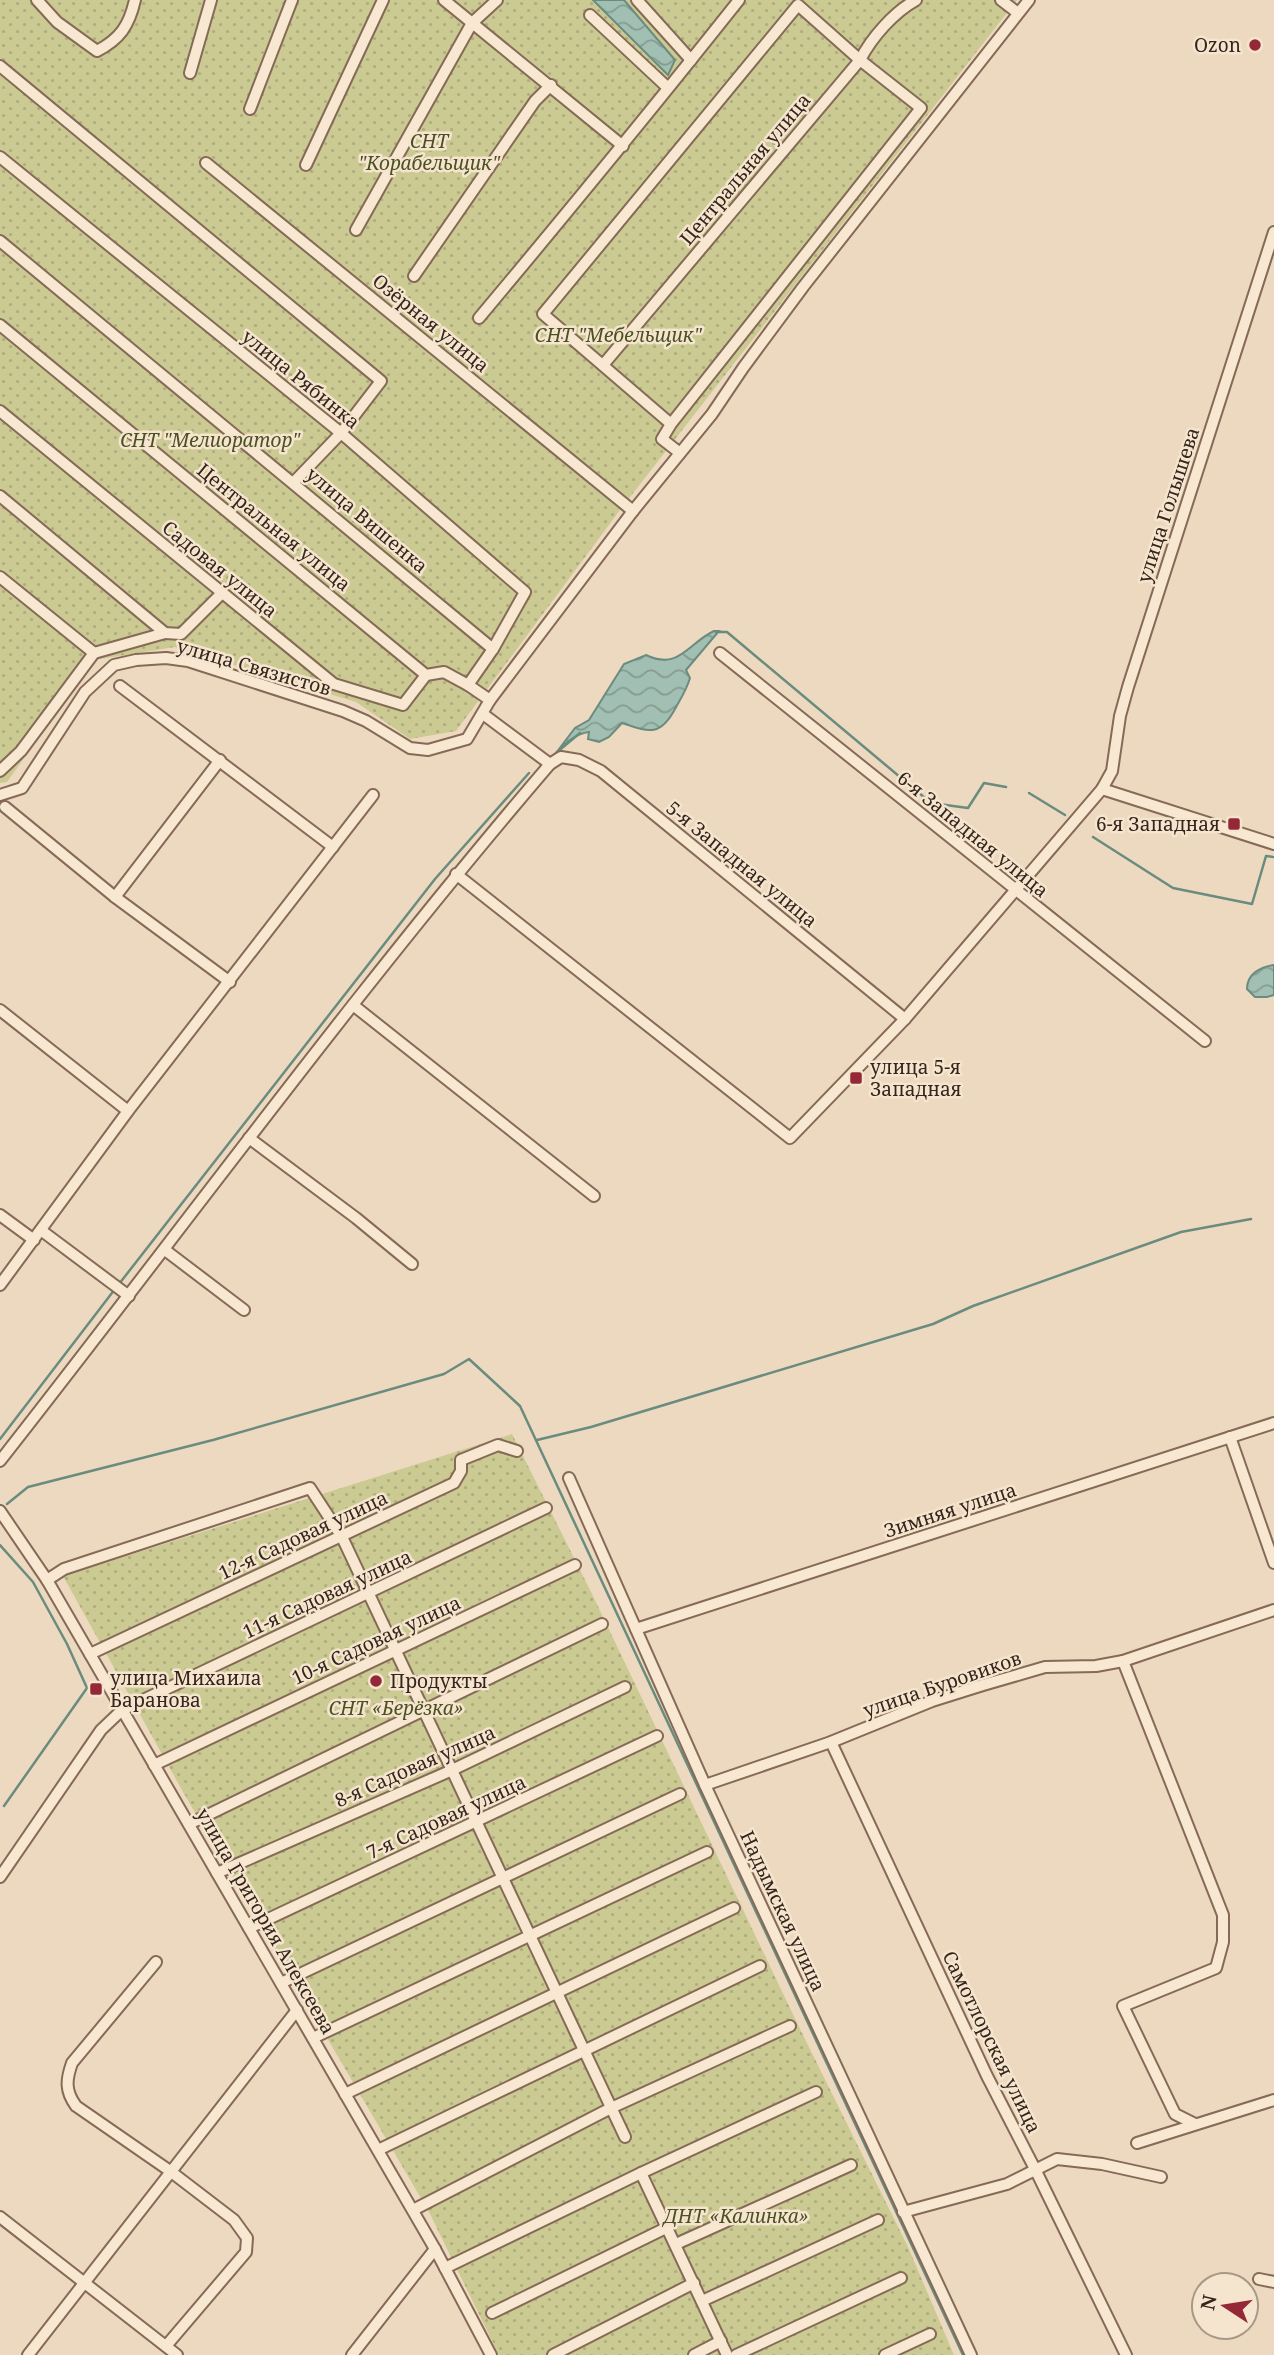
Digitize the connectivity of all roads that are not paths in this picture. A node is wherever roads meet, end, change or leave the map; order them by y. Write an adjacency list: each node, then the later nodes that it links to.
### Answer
1 (37, 0): 2 (street)
2 (135, 0)
3 (211, 0): 19 (street)
4 (292, 0): 22 (street)
5 (383, 0): 26 (street)
6 (444, 0): 15 (street)
7 (497, 0): 15 (street)
8 (637, 0): 16 (street)
9 (739, 0): 16 (street)
10 (916, 0): 17 (street, Центральная улица)
11 (1002, 0): 13 (street)
12 (1029, 0): 13 (street)
13 (1018, 13): 37 (street)
14 (590, 15): 21 (street)
15 (472, 23): 20 (street); 27 (street)
16 (691, 60): 21 (street)
17 (860, 60): 33 (street, Центральная улица); 33 (street); 35 (street)
18 (0, 66): 36 (street)
19 (190, 74)
20 (551, 85): 23 (street); 30 (street)
21 (667, 88): 23 (street)
22 (250, 109)
23 (623, 146): 31 (street)
24 (0, 157): 36 (street, улица Рябинка)
25 (206, 163): 40 (street, Озёрная улица)
26 (306, 165)
27 (356, 230)
28 (1274, 232): 55 (street, улица Голышева)
29 (0, 241): 38 (street, улица Вишенка)
30 (414, 276)
31 (479, 318)
32 (0, 325): 47 (street, Центральная улица)
33 (603, 365): 35 (street)
34 (0, 411): 42 (street, Садовая улица)
35 (671, 424): 37 (street)
36 (341, 433): 38 (street); 44 (street, улица Рябинка)
37 (680, 453): 40 (street)
38 (294, 482): 44 (street, улица Вишенка)
39 (0, 496): 43 (street)
40 (632, 511): 50 (street)
41 (0, 577): 45 (street)
42 (222, 593): 43 (street); 47 (street, Садовая улица)
43 (165, 633): 45 (street)
44 (493, 649): 48 (street)
45 (94, 653): 54 (street)
46 (720, 653): 62 (street, 6-я Западная улица)
47 (426, 675): 48 (street)
48 (468, 685): 50 (street)
49 (120, 686): 52 (street)
50 (490, 699): 51 (street)
51 (483, 714): 53 (street); 56 (street, улица Связистов)
52 (220, 760): 60 (street); 63 (street)
53 (550, 764): 61 (street); 67 (street, 5-я Западная улица)
54 (0, 771)
55 (1102, 789): 59 (street); 62 (street, улица Голышева)
56 (0, 795)
57 (373, 795): 60 (street)
58 (5, 807): 63 (street)
59 (1274, 844)
60 (333, 847): 64 (street)
61 (456, 874): 65 (street); 67 (street, улица Голышева)
62 (1016, 891): 67 (street, улица Голышева); 68 (street, 6-я Западная улица)
63 (115, 897): 64 (street)
64 (230, 982): 69 (street)
65 (353, 1005): 70 (street); 71 (street)
66 (0, 1010): 69 (street)
67 (905, 1019)
68 (1205, 1041)
69 (128, 1111): 73 (street)
70 (248, 1138): 75 (street); 76 (street)
71 (594, 1196)
72 (0, 1215): 74 (street)
73 (42, 1231): 74 (street); 78 (street)
74 (34, 1240): 77 (street)
75 (164, 1250): 78 (street); 79 (street)
76 (412, 1264)
77 (0, 1285)
78 (130, 1296): 83 (street)
79 (244, 1310)
80 (1274, 1423): 81 (street, Зимняя улица)
81 (1230, 1437): 88 (street); 94 (street, Зимняя улица)
82 (517, 1451): 87 (street, 12-я Садовая улица)
83 (0, 1461)
84 (569, 1478): 94 (street, Надымская улица)
85 (546, 1507): 91 (street, 11-я Садовая улица)
86 (0, 1511): 90 (street, улица Григория Алексеева)
87 (342, 1537): 90 (street); 91 (street); 96 (street, 12-я Садовая улица)
88 (1274, 1563)
89 (575, 1565): 95 (street, 10-я Садовая улица)
90 (47, 1580): 96 (street, улица Григория Алексеева)
91 (368, 1594): 95 (street); 100 (street, 11-я Садовая улица)
92 (1274, 1610): 97 (street, улица Буровиков)
93 (602, 1624): 99 (street)
94 (636, 1629): 105 (street, Надымская улица)
95 (395, 1650): 99 (street); 103 (street, 10-я Садовая улица)
96 (90, 1654): 100 (street, улица Григория Алексеева)
97 (1123, 1661): 102 (street, улица Буровиков); 128 (street)
98 (625, 1687): 104 (street, 8-я Садовая улица)
99 (422, 1709): 104 (street); 108 (street)
100 (122, 1710): 103 (street, улица Григория Алексеева); 111 (street)
101 (657, 1737): 107 (street, 7-я Садовая улица)
102 (831, 1742): 105 (street, улица Буровиков); 133 (street, Самотлорская улица)
103 (154, 1765): 108 (street, улица Григория Алексеева)
104 (450, 1771): 107 (street); 110 (street, 8-я Садовая улица)
105 (705, 1785): 138 (street, Надымская улица)
106 (680, 1794): 112 (street)
107 (476, 1822): 112 (street); 114 (street, 7-я Садовая улица)
108 (189, 1824): 110 (street, улица Григория Алексеева)
109 (707, 1852): 115 (street)
110 (217, 1873): 114 (street, улица Григория Алексеева)
111 (0, 1877)
112 (503, 1879): 115 (street); 118 (street)
113 (734, 1908): 119 (street)
114 (249, 1928): 118 (street, улица Григория Алексеева)
115 (530, 1936): 119 (street); 122 (street)
116 (156, 1962): 134 (street)
117 (760, 1966): 123 (street)
118 (281, 1983): 120 (street, улица Григория Алексеева)
119 (556, 1992): 123 (street); 125 (street)
120 (296, 2010): 122 (street, улица Григория Алексеева); 134 (street)
121 (790, 2026): 127 (street)
122 (313, 2038): 125 (street, улица Григория Алексеева)
123 (583, 2049): 127 (street); 131 (street)
124 (816, 2092): 135 (street)
125 (345, 2094): 131 (street, улица Григория Алексеева)
126 (1274, 2100): 128 (street)
127 (611, 2108): 129 (street); 137 (street)
128 (1195, 2124): 130 (street)
129 (625, 2137)
130 (1136, 2143)
131 (378, 2150): 137 (street, улица Григория Алексеева)
132 (850, 2165): 142 (street)
133 (1035, 2168): 136 (street); 138 (street); 163 (street, Самотлорская улица)
134 (170, 2171): 146 (street); 152 (street)
135 (641, 2172): 141 (street); 144 (street)
136 (1161, 2176)
137 (413, 2210): 143 (street, улица Григория Алексеева)
138 (903, 2212): 162 (street, Надымская улица)
139 (0, 2217): 146 (street)
140 (878, 2220): 148 (street)
141 (668, 2227): 142 (street); 149 (street)
142 (676, 2244): 147 (street)
143 (435, 2249): 144 (street, улица Григория Алексеева); 155 (street)
144 (445, 2268): 156 (street, улица Григория Алексеева)
145 (901, 2278): 160 (street)
146 (83, 2283): 152 (street); 153 (street)
147 (694, 2283): 148 (street); 157 (street)
148 (702, 2301): 151 (street)
149 (492, 2313)
150 (930, 2334): 161 (street)
151 (720, 2342): 158 (street); 159 (street)
152 (166, 2346): 154 (street)
153 (28, 2355)
154 (177, 2355)
155 (352, 2355)
156 (491, 2355)
157 (553, 2355)
158 (694, 2355)
159 (727, 2355)
160 (736, 2355)
161 (885, 2355)
162 (971, 2355)
163 (1126, 2355)

